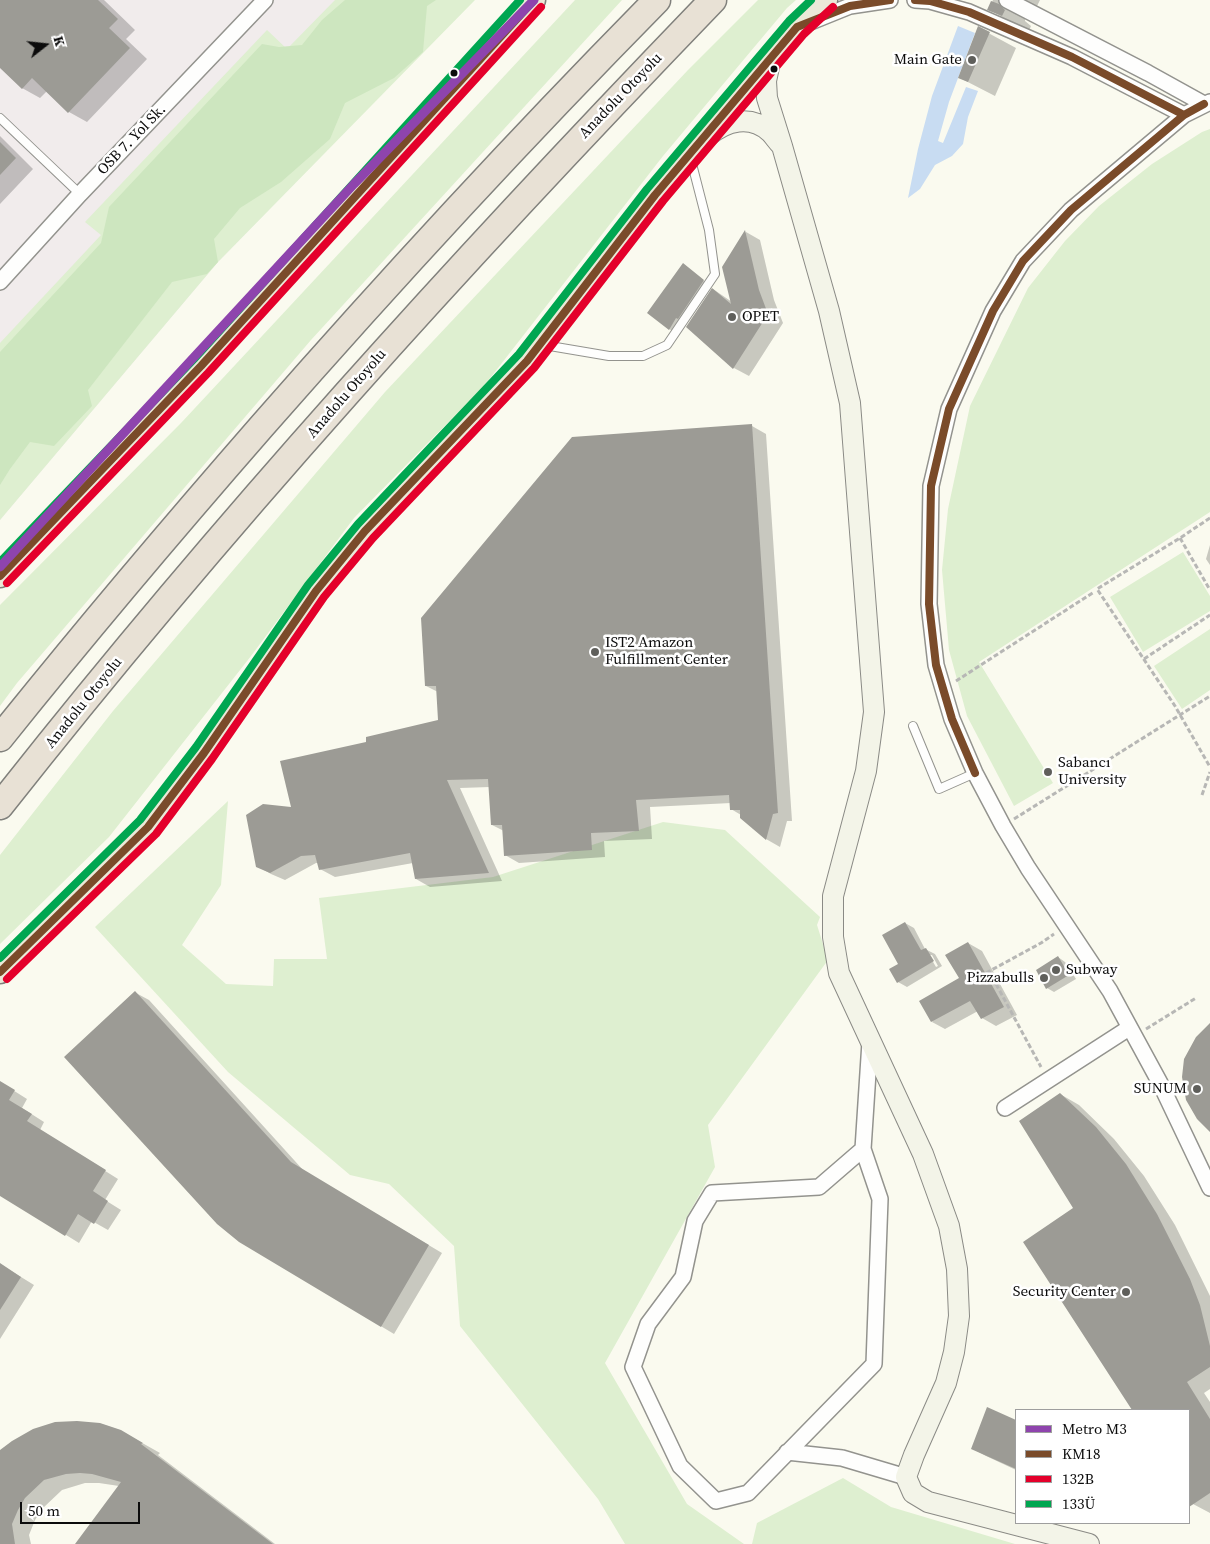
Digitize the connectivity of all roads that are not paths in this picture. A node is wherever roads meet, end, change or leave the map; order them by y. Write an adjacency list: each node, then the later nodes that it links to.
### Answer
1 (265, 0): 16 (street, OSB 7. Yol Sk.)
2 (534, 0): 19 (main road)
3 (657, 0): 21 (highway)
4 (713, 0): 23 (highway, Anadolu Otoyolu)
5 (826, 0): 9 (main road)
6 (890, 0): 9 (street)
7 (915, 0): 12 (street)
8 (1007, 0): 11 (street)
9 (797, 27): 10 (main road)
10 (771, 58): 14 (street); 15 (main road)
11 (1207, 103): 12 (street)
12 (1184, 115): 22 (street)
13 (0, 118): 16 (lane)
14 (782, 146): 15 (street); 26 (street)
15 (694, 149): 18 (main road); 18 (lane)
16 (80, 194): 17 (street, OSB 7. Yol Sk.)
17 (0, 282)
18 (540, 344): 24 (main road)
19 (0, 576)
20 (913, 726): 22 (lane)
21 (0, 738)
22 (975, 773): 25 (street)
23 (0, 806)
24 (0, 972)
25 (1132, 1032): 27 (street); 29 (street)
26 (870, 1040): 28 (street); 31 (street)
27 (1005, 1108)
28 (863, 1149): 30 (street); 30 (street)
29 (1210, 1188)
30 (787, 1452): 31 (street)
31 (906, 1477): 32 (street)
32 (1089, 1544)

